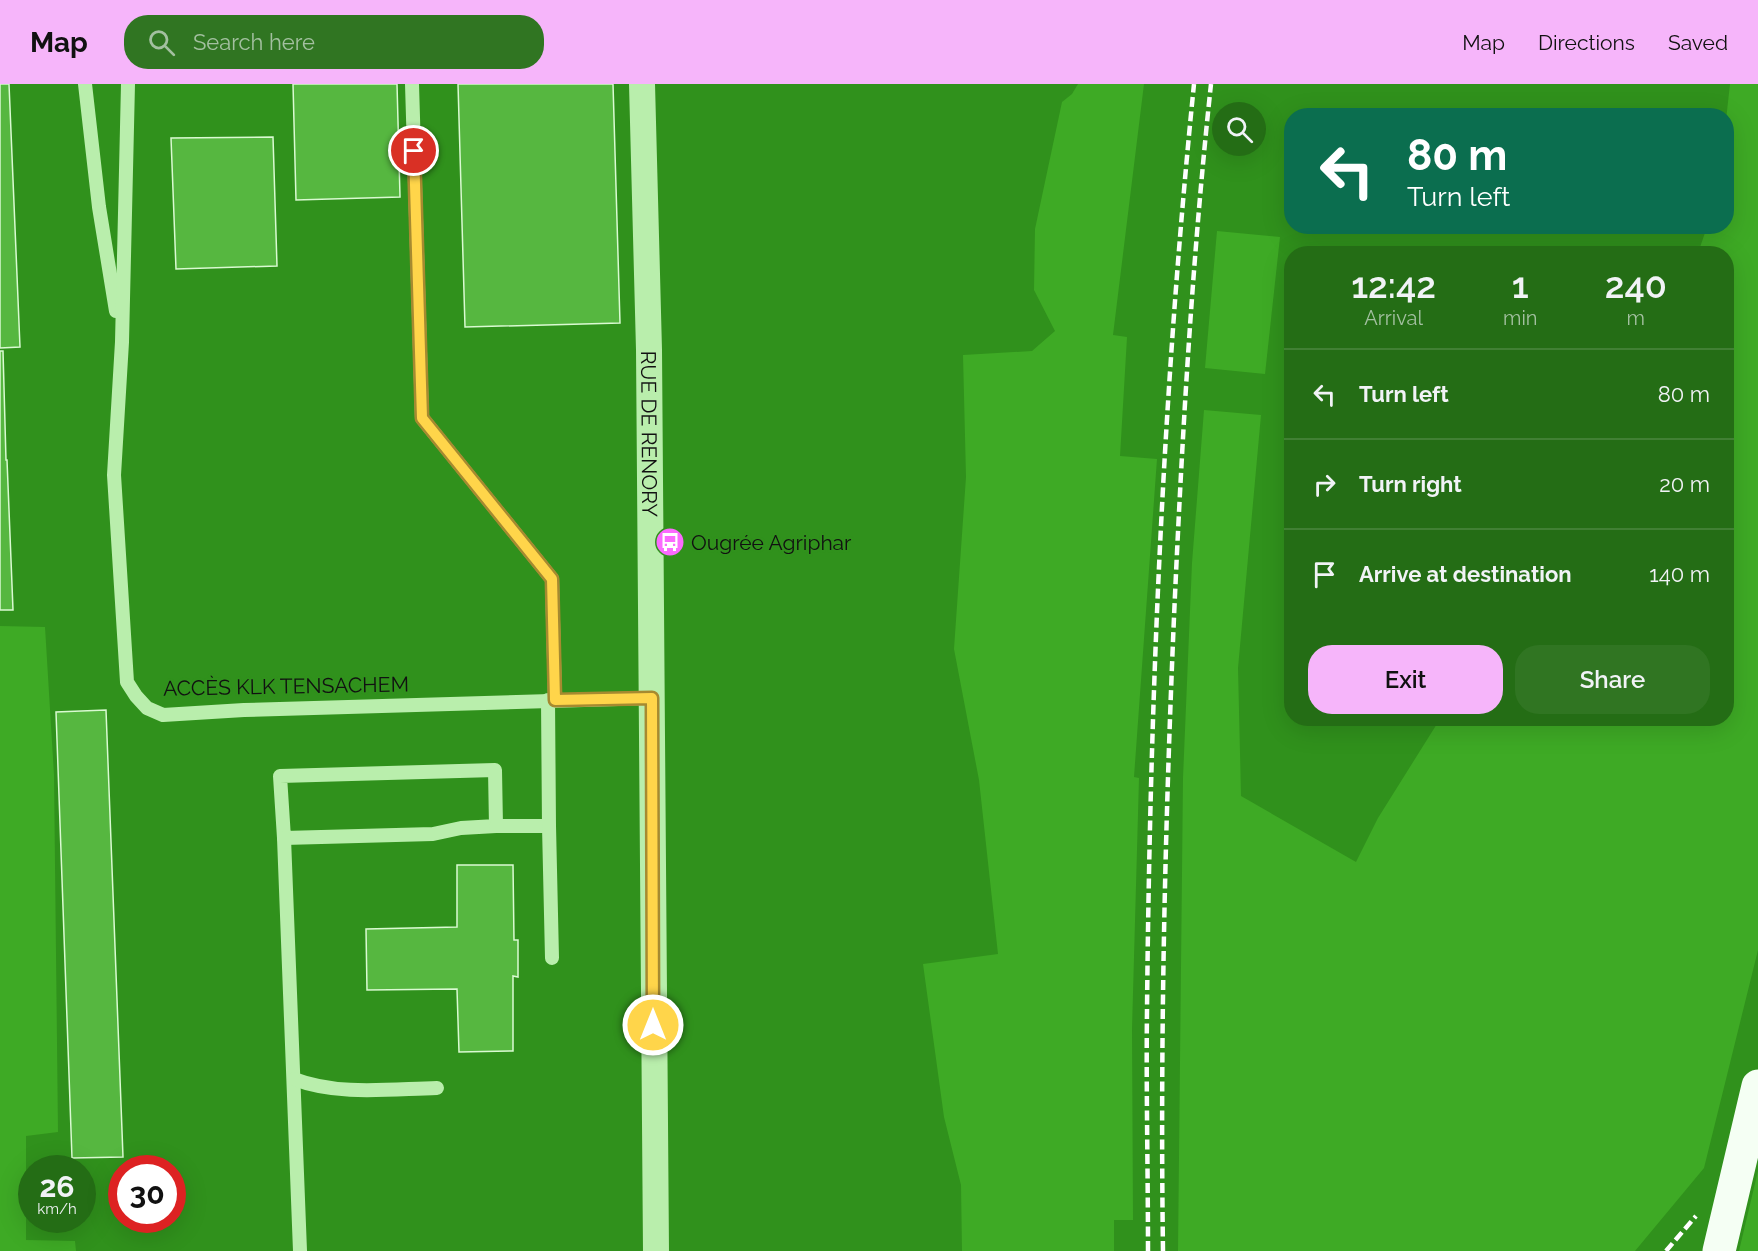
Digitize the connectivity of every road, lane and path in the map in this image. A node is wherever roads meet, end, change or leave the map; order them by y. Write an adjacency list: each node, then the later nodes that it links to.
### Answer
1 (85, 84): 5 (lane, ACCÈS KLK TENSACHEM)
2 (128, 84): 5 (lane, ACCÈS KLK TENSACHEM)
3 (412, 84): 7 (lane)
4 (642, 84): 6 (street, RUE DE RENORY)
5 (122, 342): 7 (lane, ACCÈS KLK TENSACHEM)
6 (652, 698): 7 (lane, ACCÈS KLK TENSACHEM); 16 (street, RUE DE RENORY)
7 (551, 700): 9 (lane)
8 (496, 826): 9 (lane); 10 (lane); 10 (lane)
9 (549, 826): 11 (lane)
10 (284, 838): 12 (lane)
11 (552, 958)
12 (294, 1078): 14 (lane); 15 (lane)
13 (1758, 1086): 17 (main road)
14 (437, 1088)
15 (300, 1251)
16 (656, 1251)
17 (1719, 1251)

